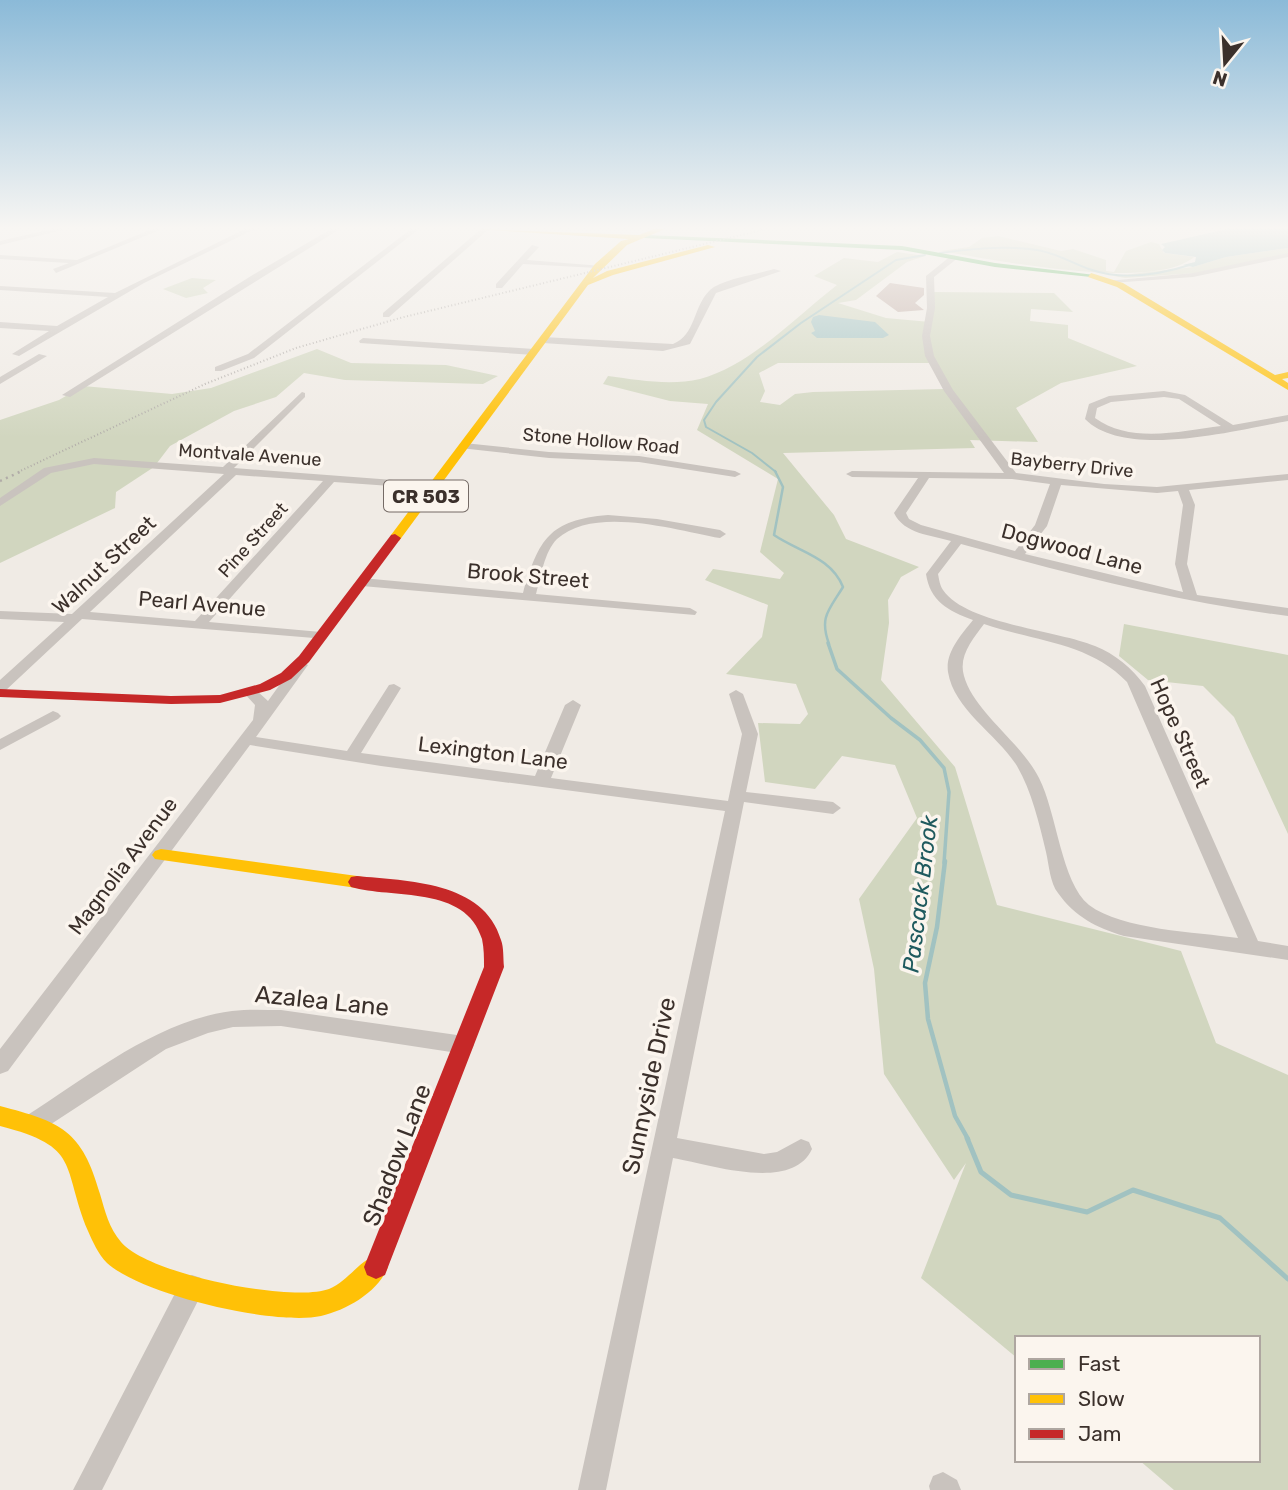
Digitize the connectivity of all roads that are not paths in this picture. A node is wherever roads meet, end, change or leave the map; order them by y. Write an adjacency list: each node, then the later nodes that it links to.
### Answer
1 (110, 299): 11 (street)
2 (221, 299): 17 (street)
3 (326, 299): 14 (street)
4 (405, 299): 9 (street)
5 (575, 299): 13 (main road, CR 503)
6 (710, 299): 13 (street)
7 (932, 299): 26 (street)
8 (1141, 299): 15 (main road)
9 (386, 315)
10 (0, 325): 11 (street)
11 (58, 329): 16 (street)
12 (363, 341): 13 (street)
13 (539, 346): 21 (main road, CR 503)
14 (218, 369)
15 (1283, 380)
16 (0, 381)
17 (67, 395)
18 (302, 395): 22 (street, Walnut Street)
19 (1288, 418): 20 (street)
20 (1231, 428): 20 (street)
21 (464, 446): 23 (street, Stone Hollow Road); 30 (main road, CR 503)
22 (230, 471): 28 (street, Montvale Avenue); 32 (street, Montvale Avenue); 42 (street, Walnut Street)
23 (735, 474)
24 (852, 474): 25 (street, Bayberry Drive)
25 (925, 476): 26 (street, Bayberry Drive); 34 (street, Dogwood Lane)
26 (1012, 476): 29 (street, Bayberry Drive)
27 (1288, 477): 31 (street, Bayberry Drive)
28 (331, 479): 30 (street, Montvale Avenue); 44 (street, Pine Street)
29 (1057, 481): 31 (street, Bayberry Drive); 35 (street)
30 (433, 486): 36 (main road, CR 503)
31 (1182, 488): 38 (street)
32 (0, 503)
33 (720, 534): 37 (street)
34 (958, 539): 35 (street, Dogwood Lane); 43 (street, Hope Street)
35 (1018, 555): 38 (street, Dogwood Lane)
36 (362, 582): 37 (street, Brook Street); 45 (main road, CR 503)
37 (528, 597): 39 (street, Brook Street)
38 (1192, 598): 40 (street, Dogwood Lane)
39 (690, 612)
40 (1288, 612)
41 (0, 615): 42 (street, Pearl Avenue)
42 (77, 616): 44 (street, Pearl Avenue); 48 (street, Walnut Street)
43 (981, 618): 60 (street, Hope Street); 60 (street)
44 (200, 624): 45 (street, Pearl Avenue)
45 (321, 636): 46 (main road, CR 503)
46 (304, 659): 49 (main road, CR 503); 53 (street)
47 (394, 688): 55 (street)
48 (0, 691): 49 (main road, CR 503)
49 (251, 693): 53 (street, Magnolia Avenue)
50 (736, 694): 57 (street, Sunnyside Drive)
51 (573, 705): 56 (street)
52 (53, 716): 54 (street)
53 (249, 736): 55 (street, Lexington Lane); 59 (street, Magnolia Avenue)
54 (0, 745)
55 (352, 755): 56 (street, Lexington Lane)
56 (541, 782): 57 (street, Lexington Lane)
57 (736, 801): 58 (street, Lexington Lane); 66 (street, Sunnyside Drive)
58 (833, 808)
59 (161, 855): 62 (main road, Shadow Lane); 63 (street, Magnolia Avenue)
60 (1251, 947): 61 (street)
61 (1288, 953)
62 (464, 1045): 65 (street, Azalea Lane); 68 (main road, Shadow Lane)
63 (0, 1065)
64 (0, 1116): 65 (main road, Shadow Lane)
65 (34, 1124): 68 (main road, Shadow Lane)
66 (664, 1146): 67 (street); 70 (street, Sunnyside Drive)
67 (801, 1149)
68 (192, 1287): 69 (street)
69 (87, 1490)
70 (592, 1490)

